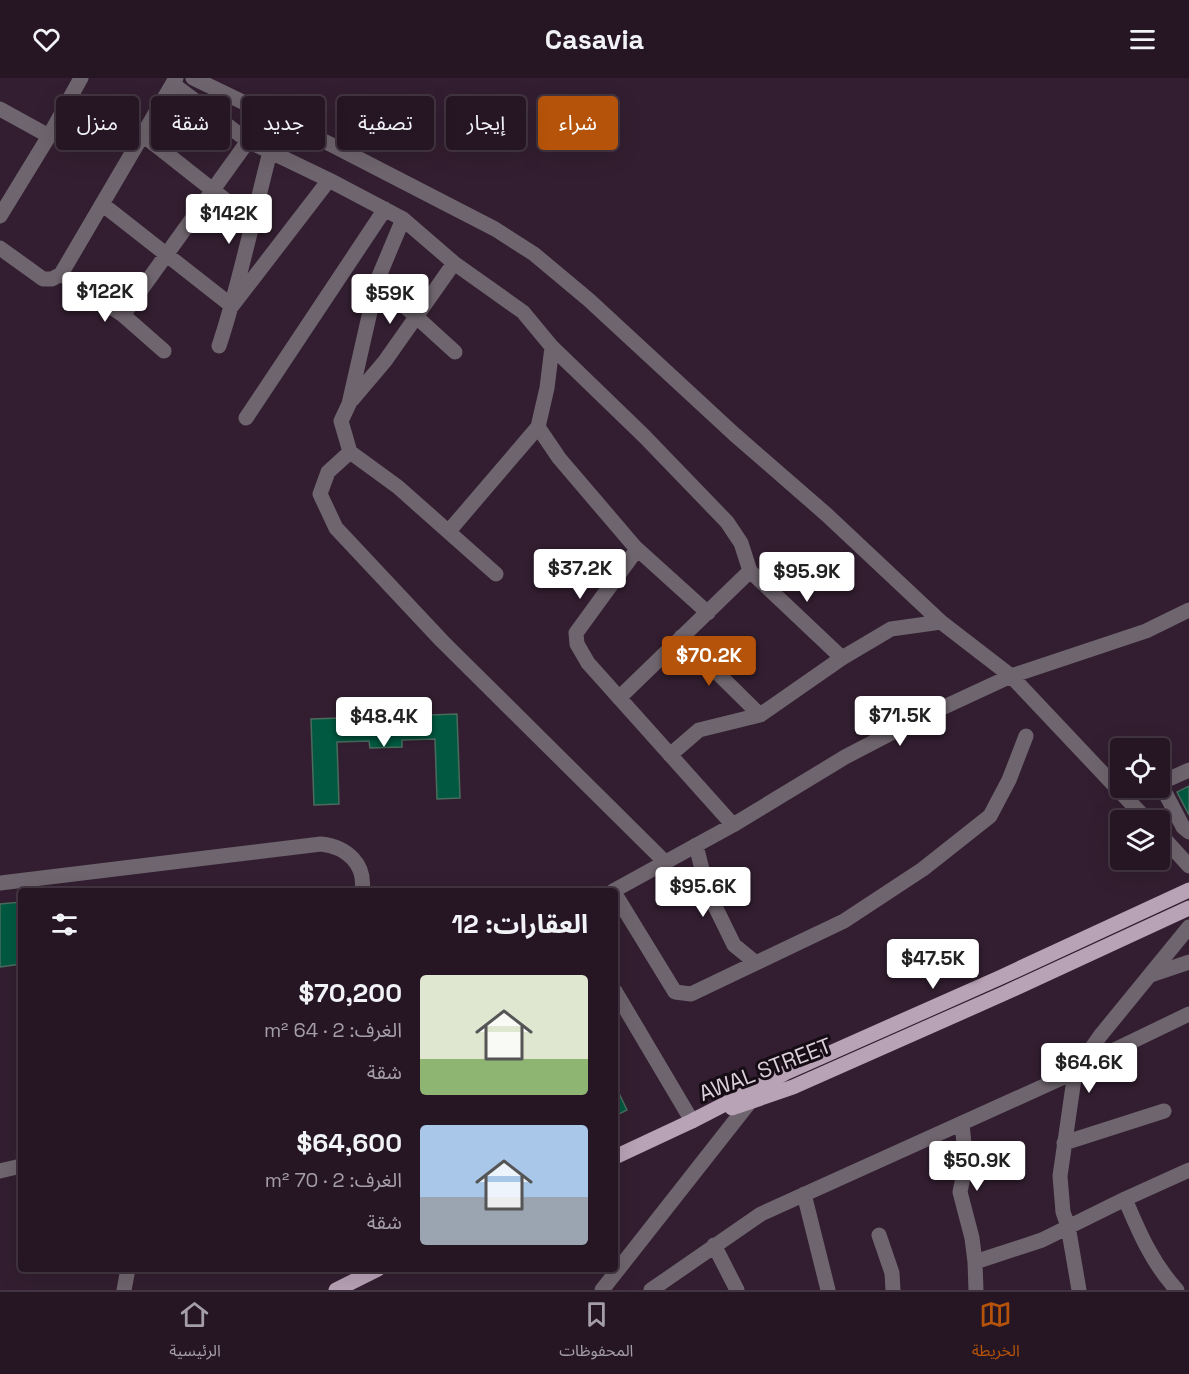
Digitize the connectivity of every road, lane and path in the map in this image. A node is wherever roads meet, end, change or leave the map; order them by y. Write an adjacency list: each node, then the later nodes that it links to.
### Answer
1 (81, 78): 6 (street)
2 (193, 78): 40 (street)
3 (175, 81): 5 (street); 7 (street)
4 (0, 109): 6 (street)
5 (143, 135): 12 (street); 13 (street)
6 (49, 136): 15 (street)
7 (242, 136)
8 (242, 150): 12 (street)
9 (266, 150): 10 (street)
10 (270, 152): 11 (street); 17 (street)
11 (329, 180): 14 (street); 23 (street)
12 (213, 191): 17 (street); 19 (street)
13 (102, 204): 19 (street); 21 (street)
14 (385, 210): 16 (street); 31 (street)
15 (0, 216)
16 (404, 219): 20 (street); 22 (street)
17 (252, 221): 23 (street)
18 (0, 248): 21 (street)
19 (167, 255): 23 (street); 24 (street)
20 (454, 263): 25 (street); 27 (street)
21 (61, 274): 24 (street)
22 (377, 281): 25 (street); 30 (street)
23 (232, 306): 26 (street)
24 (123, 315): 28 (street)
25 (416, 316): 29 (street); 30 (street)
26 (219, 346)
27 (552, 347): 32 (street); 36 (street)
28 (164, 351)
29 (455, 352)
30 (350, 404): 33 (street)
31 (246, 418)
32 (538, 427): 34 (street); 35 (street)
33 (350, 452): 34 (street); 58 (street)
34 (449, 531): 37 (street)
35 (635, 547): 39 (street); 44 (street)
36 (750, 571): 39 (street); 42 (street)
37 (496, 574)
38 (1189, 610): 43 (street)
39 (708, 612): 41 (street)
40 (941, 622): 42 (street); 43 (street)
41 (681, 637): 44 (street); 45 (street)
42 (842, 658): 45 (street)
43 (1011, 676): 51 (street); 54 (street)
44 (619, 698): 47 (street)
45 (760, 715): 47 (street)
46 (1026, 736): 68 (street)
47 (670, 755): 54 (street)
48 (1189, 759): 50 (street)
49 (1189, 770): 55 (street)
50 (1170, 771)
51 (1110, 781)
52 (1126, 798): 53 (street)
53 (1137, 810)
54 (733, 825): 56 (street)
55 (1189, 832)
56 (696, 845): 58 (street); 68 (street)
57 (1170, 845): 59 (street)
58 (665, 862): 62 (street)
59 (1189, 866)
60 (0, 882): 61 (street)
61 (362, 888)
62 (618, 890)
63 (1189, 890): 77 (main road, AWAL STREET)
64 (618, 899): 68 (street)
65 (1189, 908): 75 (main road, AWAL STREET)
66 (1189, 927): 69 (street)
67 (1189, 962): 69 (street)
68 (756, 963)
69 (1150, 975): 72 (street)
70 (621, 1014): 77 (street)
71 (1189, 1014): 73 (street)
72 (1100, 1036): 73 (street); 74 (street)
73 (1106, 1054): 74 (street)
74 (1076, 1072): 78 (street); 79 (street)
75 (749, 1103): 77 (main road, AWAL STREET); 90 (street)
76 (1164, 1111): 79 (street)
77 (692, 1121): 80 (main road)
78 (962, 1124): 84 (street); 89 (street)
79 (1064, 1143): 86 (street)
80 (618, 1156)
81 (18, 1167): 82 (street)
82 (0, 1171)
83 (1188, 1173): 85 (street)
84 (804, 1194): 88 (street); 99 (street)
85 (1125, 1199): 86 (street); 103 (street)
86 (1068, 1226): 89 (street); 102 (street)
87 (879, 1234): 100 (street)
88 (714, 1245): 97 (street); 98 (street)
89 (975, 1262): 101 (street)
90 (618, 1270)
91 (127, 1272): 94 (street)
92 (372, 1272): 95 (main road)
93 (616, 1272): 96 (street)
94 (124, 1290)
95 (336, 1290)
96 (602, 1290)
97 (651, 1290)
98 (737, 1290)
99 (828, 1290)
100 (893, 1290)
101 (976, 1290)
102 (1080, 1290)
103 (1177, 1290)

